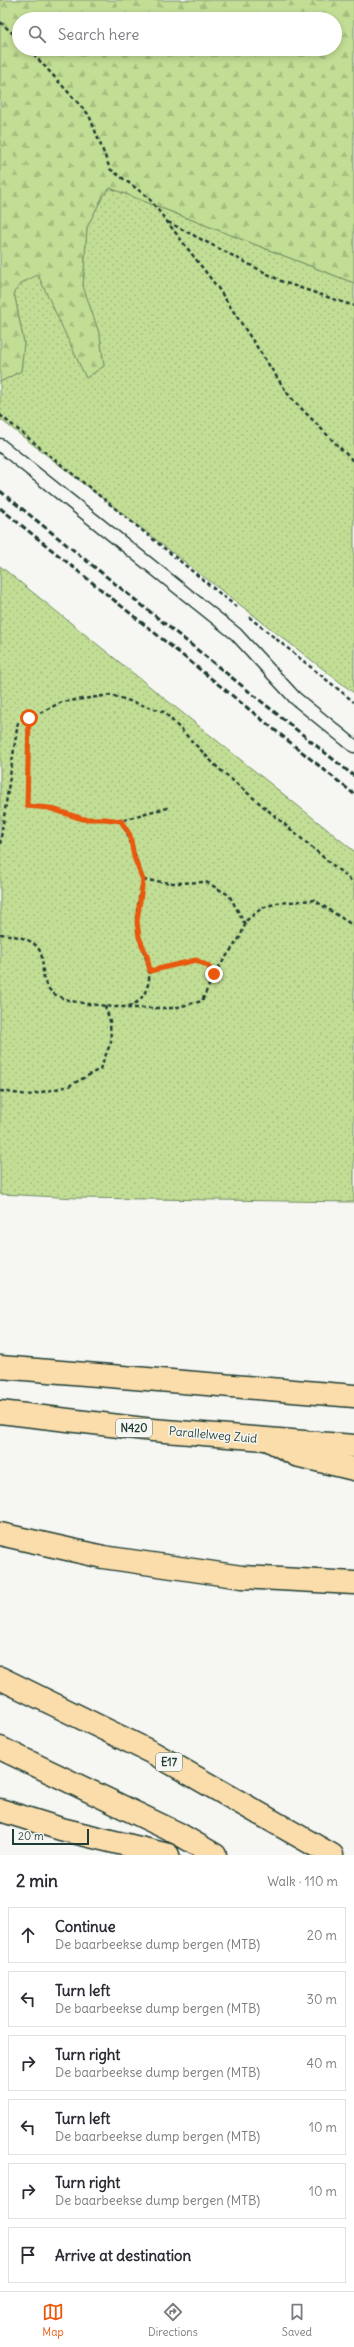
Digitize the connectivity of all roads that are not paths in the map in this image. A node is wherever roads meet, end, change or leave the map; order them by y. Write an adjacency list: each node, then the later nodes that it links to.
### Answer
1 (0, 445): 2 (lane)
2 (354, 746)
3 (0, 1367): 4 (highway)
4 (354, 1396)
5 (0, 1412): 6 (highway, Parallelweg Zuid / N420)
6 (269, 1440): 7 (highway, Parallelweg Zuid / N420); 8 (highway)
7 (354, 1446)
8 (354, 1469)
9 (0, 1534): 10 (highway)
10 (354, 1583)
11 (0, 1678): 16 (highway, E17)
12 (0, 1748): 15 (highway)
13 (0, 1810): 14 (highway)
14 (168, 1855)
15 (215, 1855)
16 (332, 1855)

